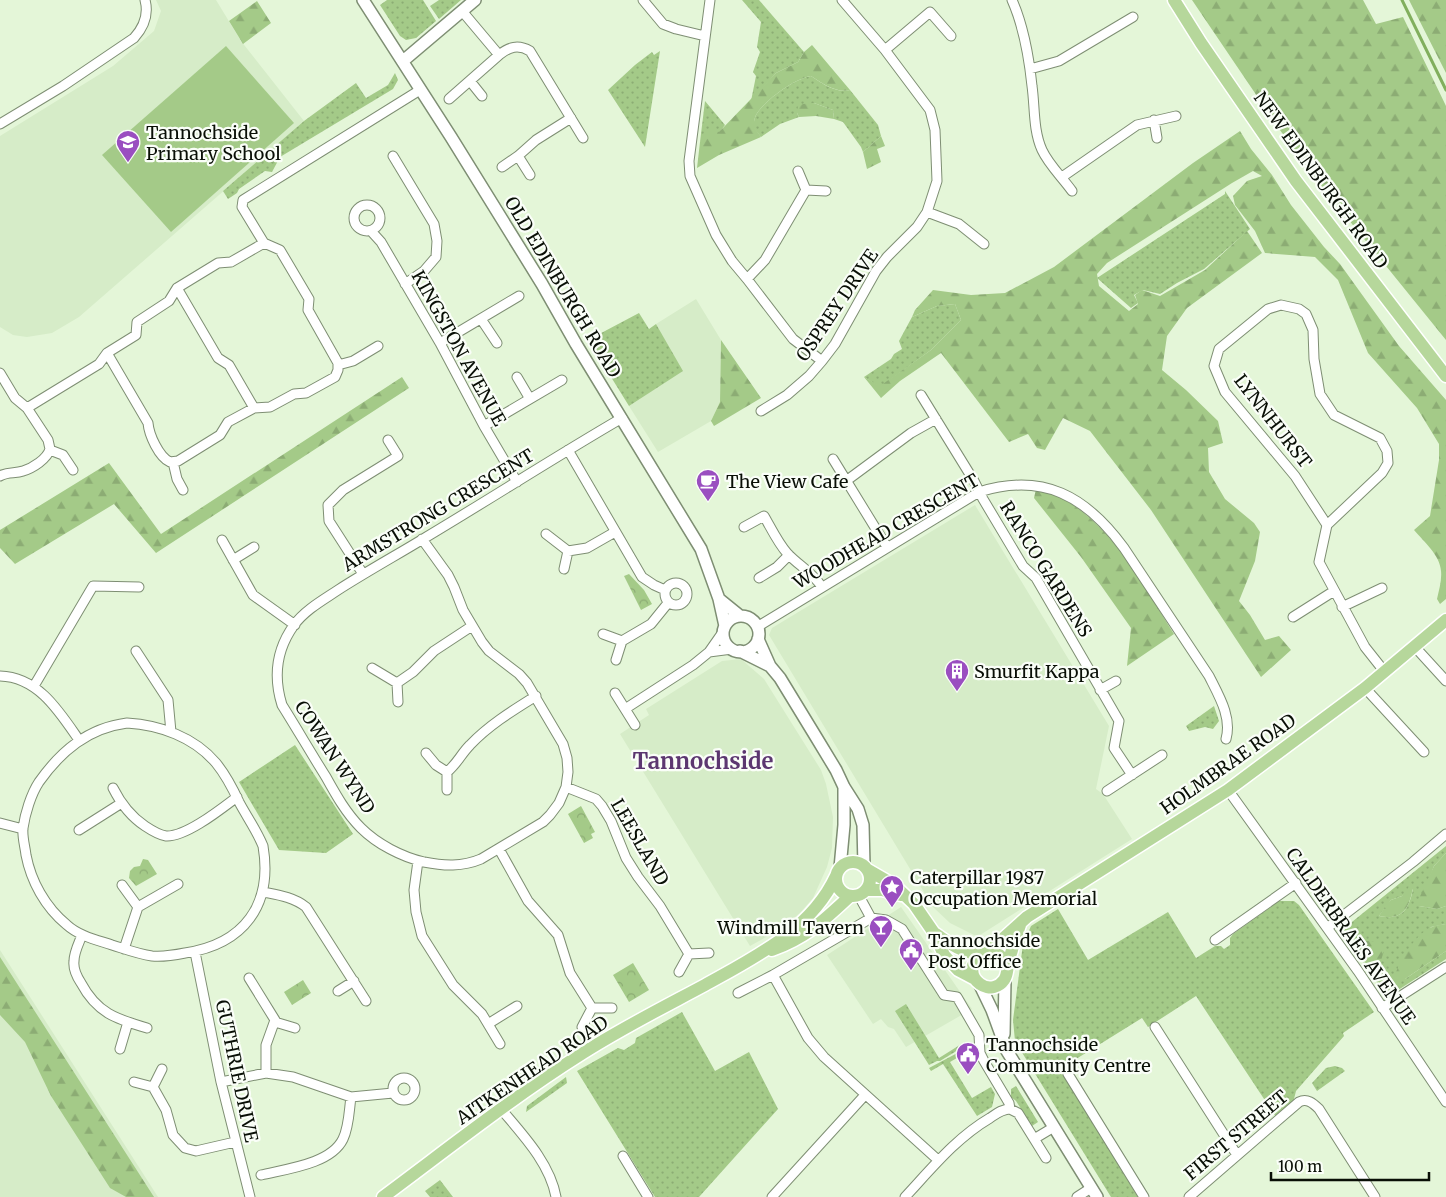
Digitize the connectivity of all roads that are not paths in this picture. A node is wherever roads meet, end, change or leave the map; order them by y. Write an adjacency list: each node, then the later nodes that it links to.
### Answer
1 (145, 0): 24 (street)
2 (363, 0): 15 (main road, OLD EDINBURGH ROAD)
3 (475, 0): 9 (main road)
4 (643, 0): 11 (street)
5 (710, 0): 11 (street)
6 (842, 0): 13 (street, OSPREY DRIVE)
7 (1012, 0): 16 (street)
8 (1174, 0): 52 (main road, NEW EDINBURGH ROAD)
9 (462, 11): 14 (street); 15 (main road)
10 (1133, 17): 16 (street)
11 (705, 36): 40 (street)
12 (951, 36): 13 (street)
13 (885, 50): 36 (street, OSPREY DRIVE)
14 (499, 55): 17 (street); 22 (street)
15 (403, 61): 18 (main road, OLD EDINBURGH ROAD)
16 (1030, 69): 32 (street)
17 (470, 81): 19 (street); 20 (street)
18 (420, 90): 38 (street); 60 (main road, OLD EDINBURGH ROAD)
19 (482, 96)
20 (449, 99)
21 (1176, 116): 23 (street)
22 (571, 118): 25 (street); 28 (street)
23 (1154, 120): 26 (street); 32 (street)
24 (0, 124)
25 (583, 138)
26 (1158, 138)
27 (393, 156): 41 (street)
28 (518, 156): 29 (street); 31 (street)
29 (502, 167)
30 (798, 171): 33 (street)
31 (530, 176)
32 (1062, 177): 34 (street)
33 (806, 190): 35 (street); 40 (street)
34 (1072, 190)
35 (826, 191)
36 (927, 212): 39 (street); 49 (street, OSPREY DRIVE)
37 (370, 231): 41 (street, KINGSTON AVENUE)
38 (264, 243): 42 (street); 50 (street)
39 (984, 244)
40 (747, 279): 49 (street)
41 (406, 284): 45 (street, KINGSTON AVENUE)
42 (177, 288): 48 (street); 58 (street)
43 (519, 296): 44 (street)
44 (481, 319): 45 (street); 46 (street)
45 (440, 343): 62 (street, KINGSTON AVENUE)
46 (497, 343)
47 (378, 346): 50 (street)
48 (108, 353): 57 (street); 67 (street)
49 (822, 361): 59 (street, OSPREY DRIVE)
50 (338, 365): 58 (street)
51 (0, 373): 57 (street)
52 (1446, 376)
53 (517, 377): 56 (street)
54 (562, 380): 56 (street)
55 (921, 395): 61 (street, RANCO GARDENS)
56 (530, 399): 62 (street)
57 (28, 408): 64 (street)
58 (254, 408): 67 (street)
59 (761, 411)
60 (622, 418): 65 (street, ARMSTRONG CRESCENT); 93 (main road, OLD EDINBURGH ROAD)
61 (936, 419): 70 (street); 73 (street, RANCO GARDENS)
62 (484, 426): 71 (street, KINGSTON AVENUE)
63 (388, 440): 86 (street)
64 (50, 450): 68 (street); 69 (street)
65 (568, 450): 71 (street, ARMSTRONG CRESCENT); 76 (street)
66 (833, 459): 70 (street)
67 (173, 462): 72 (street)
68 (73, 470)
69 (0, 476)
70 (846, 480): 81 (street)
71 (517, 482): 78 (street, ARMSTRONG CRESCENT)
72 (183, 490)
73 (979, 492): 81 (street, WOODHEAD CRESCENT); 120 (street, RANCO GARDENS); 127 (street, WOODHEAD CRESCENT)
74 (1327, 525): 74 (street, LYNNHURST); 92 (street)
75 (744, 527): 83 (street)
76 (615, 532): 82 (street); 91 (street)
77 (546, 534): 82 (street)
78 (422, 539): 86 (street, ARMSTRONG CRESCENT); 100 (street, COWAN WYND)
79 (222, 540): 84 (street)
80 (254, 547): 84 (street)
81 (887, 547): 89 (street, WOODHEAD CRESCENT)
82 (568, 551): 85 (street)
83 (788, 555): 87 (street); 89 (street)
84 (233, 560): 99 (street)
85 (564, 569)
86 (363, 574): 99 (street, ARMSTRONG CRESCENT)
87 (759, 578)
88 (139, 587): 118 (street)
89 (822, 587): 102 (street, WOODHEAD CRESCENT)
90 (1382, 588): 95 (street)
91 (665, 590): 94 (street); 94 (street)
92 (1334, 592): 95 (street); 97 (street)
93 (719, 599): 96 (main road); 101 (main road, OLD EDINBURGH ROAD)
94 (668, 603): 104 (street)
95 (1342, 607): 113 (street)
96 (740, 616): 101 (main road); 102 (main road)
97 (1293, 617)
98 (1446, 620): 106 (main road, HOLMBRAE ROAD)
99 (294, 625): 105 (street, ARMSTRONG CRESCENT)
100 (472, 626): 117 (street); 122 (street, COWAN WYND)
101 (724, 629): 107 (main road, OLD EDINBURGH ROAD); 109 (street)
102 (758, 633): 107 (main road); 111 (main road)
103 (603, 634): 104 (street)
104 (622, 642): 110 (street)
105 (284, 644): 147 (street, COWAN WYND)
106 (1415, 646): 113 (main road, HOLMBRAE ROAD); 116 (street)
107 (736, 650): 109 (street); 111 (main road)
108 (136, 652): 126 (street)
109 (709, 652): 124 (street)
110 (616, 660)
111 (770, 666): 135 (main road)
112 (372, 668): 117 (street)
113 (1384, 671): 119 (main road, HOLMBRAE ROAD)
114 (0, 676): 118 (street)
115 (1116, 681): 120 (street)
116 (1446, 681)
117 (397, 683): 123 (street)
118 (34, 686): 128 (street)
119 (1365, 688): 129 (street); 138 (main road, HOLMBRAE ROAD)
120 (1100, 690): 133 (street, RANCO GARDENS)
121 (615, 692): 124 (street)
122 (536, 696): 132 (street); 134 (street, COWAN WYND)
123 (398, 702)
124 (626, 709): 125 (street)
125 (635, 725)
126 (171, 732): 128 (street); 140 (street)
127 (1226, 739)
128 (79, 740): 143 (street)
129 (1424, 752)
130 (426, 753): 132 (street)
131 (1162, 755): 133 (street)
132 (447, 772): 137 (street)
133 (1132, 775): 139 (street)
134 (566, 787): 146 (street, COWAN WYND); 166 (street, LEESLAND)
135 (844, 787): 148 (main road); 149 (main road)
136 (113, 788): 141 (street)
137 (447, 790)
138 (1228, 790): 150 (street, CALDERBRAES AVENUE); 158 (main road, HOLMBRAE ROAD)
139 (1107, 791)
140 (237, 797): 141 (street); 153 (street)
141 (120, 804): 144 (street)
142 (0, 823): 143 (street)
143 (23, 829): 161 (street)
144 (79, 830)
145 (1446, 834): 159 (street)
146 (499, 849): 147 (street, COWAN WYND); 180 (street)
147 (418, 860): 185 (street)
148 (866, 868): 149 (main road); 154 (main road); 155 (main road)
149 (838, 872): 154 (main road); 167 (main road, AITKENHEAD ROAD)
150 (1296, 883): 159 (street, CALDERBRAES AVENUE); 162 (street)
151 (122, 884): 156 (street)
152 (178, 884): 156 (street)
153 (263, 892): 164 (street); 174 (street)
154 (858, 894): 155 (main road); 157 (street); 167 (main road, AITKENHEAD ROAD)
155 (906, 897): 160 (main road)
156 (138, 907): 163 (street)
157 (871, 918): 172 (street); 204 (street)
158 (1021, 923): 168 (main road, HOLMBRAE ROAD); 171 (main road)
159 (1327, 928): 182 (street, CALDERBRAES AVENUE)
160 (934, 933): 168 (main road); 175 (main road)
161 (82, 935): 163 (street); 183 (street)
162 (1215, 940)
163 (124, 949): 164 (street)
164 (195, 952): 197 (street, GUTHRIE DRIVE)
165 (708, 953): 166 (street)
166 (689, 954): 170 (street)
167 (760, 954): 203 (main road, AITKENHEAD ROAD)
168 (984, 954): 171 (main road); 175 (main road)
169 (1446, 967): 182 (street)
170 (679, 972)
171 (1006, 974): 175 (main road); 190 (main road)
172 (773, 975): 177 (street); 200 (street)
173 (249, 978): 184 (street)
174 (354, 981): 176 (street); 178 (street)
175 (977, 981): 190 (main road)
176 (338, 991)
177 (738, 993)
178 (366, 1001)
179 (517, 1006): 185 (street)
180 (592, 1008): 181 (street); 186 (street)
181 (612, 1008)
182 (1382, 1008): 202 (street, CALDERBRAES AVENUE)
183 (128, 1022): 188 (street); 192 (street)
184 (275, 1022): 189 (street); 194 (street)
185 (488, 1024): 191 (street)
186 (582, 1027)
187 (1155, 1027): 208 (street)
188 (147, 1028)
189 (295, 1028)
190 (1003, 1043): 205 (main road)
191 (500, 1044)
192 (120, 1049)
193 (162, 1069): 198 (street)
194 (266, 1073): 197 (street); 201 (street)
195 (1068, 1074): 221 (street)
196 (134, 1082): 198 (street)
197 (222, 1082): 207 (street, GUTHRIE DRIVE)
198 (153, 1087): 207 (street)
199 (393, 1093): 201 (street)
200 (865, 1095): 211 (street); 218 (street)
201 (352, 1097): 212 (street)
202 (1446, 1102)
203 (501, 1109): 215 (main road, AITKENHEAD ROAD); 216 (street)
204 (1010, 1109): 206 (street); 211 (street)
205 (1054, 1127): 206 (street); 213 (main road)
206 (1034, 1139): 210 (street)
207 (235, 1142): 214 (street, GUTHRIE DRIVE)
208 (1237, 1155): 222 (street, FIRST STREET); 223 (street, FIRST STREET)
209 (623, 1156): 217 (street)
210 (1046, 1158)
211 (938, 1160): 219 (street)
212 (261, 1175)
213 (1094, 1192): 220 (street)
214 (250, 1197)
215 (383, 1197)
216 (556, 1197)
217 (648, 1197)
218 (772, 1197)
219 (905, 1197)
220 (1077, 1197)
221 (1144, 1197)
222 (1189, 1197)
223 (1375, 1197)

